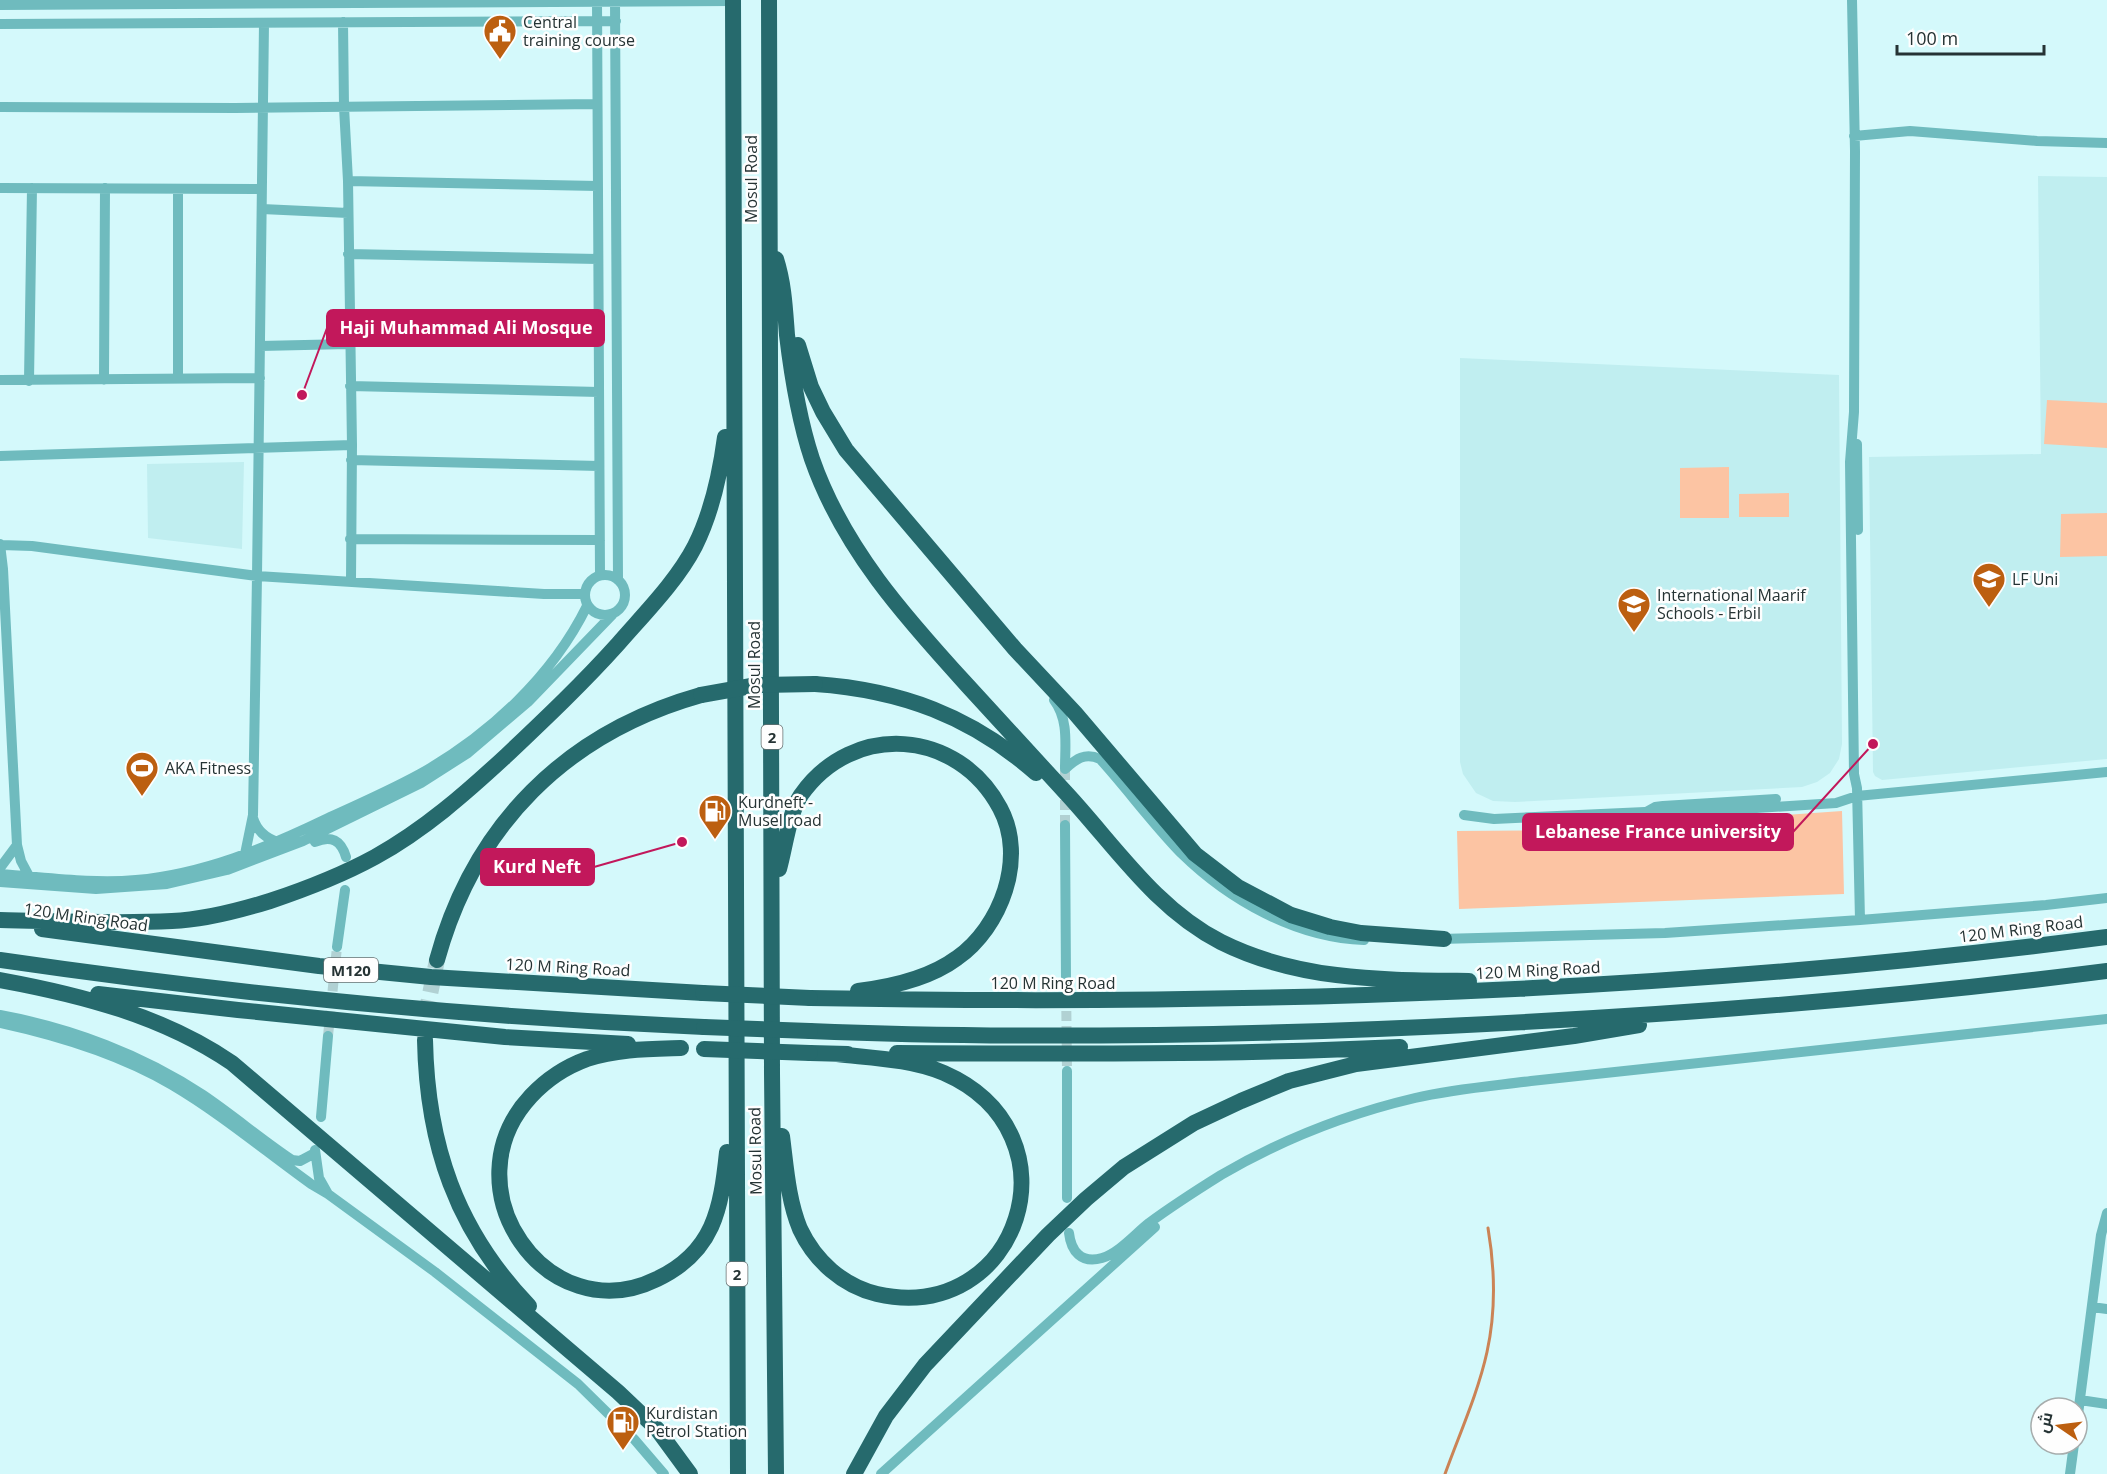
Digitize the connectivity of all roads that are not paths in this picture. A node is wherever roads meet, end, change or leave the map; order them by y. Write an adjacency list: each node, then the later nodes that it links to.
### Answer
1 (733, 0): 6 (street); 37 (highway, Mosul Road / 2)
2 (769, 0): 31 (highway, Mosul Road / 2)
3 (1852, 0): 20 (street)
4 (487, 1): 5 (street); 8 (street)
5 (597, 1): 6 (street); 10 (street)
6 (615, 1): 11 (street)
7 (170, 2): 8 (street); 9 (street)
8 (191, 4): 13 (street)
9 (0, 5)
10 (597, 21): 11 (street); 12 (street); 16 (street)
11 (616, 21): 35 (street)
12 (343, 22): 14 (street); 18 (street)
13 (192, 23): 14 (street); 15 (street)
14 (264, 23): 19 (street)
15 (0, 24)
16 (597, 104): 18 (street); 23 (street)
17 (0, 107): 19 (street)
18 (344, 107): 19 (street); 22 (street)
19 (263, 108): 28 (street)
20 (1854, 136): 21 (street); 66 (street)
21 (2107, 143)
22 (348, 180): 23 (street); 30 (street)
23 (598, 186): 33 (street)
24 (0, 188): 25 (street)
25 (32, 188): 26 (street); 46 (street)
26 (105, 188): 27 (street); 45 (street)
27 (178, 189): 28 (street); 43 (street)
28 (262, 189): 29 (street)
29 (262, 209): 30 (street); 41 (street)
30 (348, 213): 32 (street)
31 (769, 241): 36 (highway); 81 (highway, Mosul Road / 2)
32 (348, 254): 33 (street); 38 (street)
33 (598, 259): 34 (street)
34 (598, 282): 35 (street); 39 (street)
35 (617, 282): 59 (street)
36 (784, 293): 64 (highway); 73 (highway)
37 (733, 313): 84 (highway); 107 (highway, Mosul Road / 2)
38 (349, 314): 39 (street); 40 (street)
39 (599, 319): 48 (street)
40 (350, 344): 41 (street); 47 (street)
41 (260, 346): 42 (street)
42 (260, 378): 43 (street); 50 (street)
43 (178, 379): 45 (street)
44 (0, 380): 46 (street)
45 (104, 380): 46 (street)
46 (29, 381)
47 (350, 386): 48 (street); 49 (street)
48 (599, 392): 53 (street)
49 (352, 445): 50 (street); 52 (street)
50 (259, 447): 51 (street); 58 (street)
51 (0, 456)
52 (351, 460): 53 (street); 54 (street)
53 (599, 466): 55 (street)
54 (350, 539): 55 (street); 60 (street)
55 (600, 540): 57 (street)
56 (0, 544): 58 (street); 72 (street)
57 (600, 575): 59 (street); 61 (street)
58 (258, 576): 60 (street); 67 (street)
59 (618, 579): 63 (street)
60 (351, 581): 61 (street)
61 (585, 594): 62 (street)
62 (587, 606): 63 (street); 71 (street)
63 (613, 614): 70 (street)
64 (1021, 655): 86 (highway); 86 (street)
65 (2107, 772): 66 (street)
66 (1854, 794): 68 (street); 83 (street)
67 (253, 815): 71 (street); 74 (street)
68 (1464, 815)
69 (1065, 825): 92 (street)
70 (303, 841): 75 (street); 79 (street)
71 (278, 842): 74 (street)
72 (17, 845): 76 (street); 78 (street)
73 (1110, 845): 89 (highway, bridge); 93 (highway)
74 (245, 854): 78 (street)
75 (346, 857)
76 (0, 868)
77 (0, 874): 78 (street)
78 (29, 876)
79 (0, 882)
80 (345, 890): 87 (street)
81 (773, 893): 95 (highway); 106 (highway, Mosul Road / 2)
82 (2107, 898): 83 (street)
83 (1860, 920): 86 (street)
84 (0, 922): 95 (highway, 120 M Ring Road / M120, bridge)
85 (2107, 937): 93 (highway, 120 M Ring Road)
86 (1444, 939)
87 (337, 947)
88 (0, 960): 96 (highway, M120, bridge)
89 (436, 960)
90 (2107, 971): 96 (highway)
91 (0, 980): 94 (highway)
92 (1066, 981)
93 (1620, 983): 95 (highway, 120 M Ring Road)
94 (38, 987): 103 (highway); 117 (highway)
95 (810, 998)
96 (1704, 1012): 102 (highway)
97 (0, 1015): 109 (street)
98 (2107, 1019): 111 (street)
99 (0, 1023): 109 (street)
100 (328, 1036): 108 (street)
101 (425, 1040): 117 (highway)
102 (1509, 1043): 104 (highway); 126 (highway)
103 (681, 1048): 104 (highway, bridge); 107 (highway)
104 (837, 1054): 106 (highway)
105 (1067, 1071): 110 (street)
106 (772, 1073): 125 (highway, Mosul Road / 2)
107 (736, 1074): 124 (highway, Mosul Road / 2)
108 (321, 1117)
109 (328, 1194): 122 (street)
110 (1067, 1198)
111 (1182, 1201): 113 (street); 127 (street)
112 (2107, 1213): 114 (street)
113 (1069, 1233)
114 (2104, 1235): 115 (street)
115 (2092, 1307): 116 (street); 118 (street)
116 (2107, 1309)
117 (594, 1371): 123 (highway)
118 (2081, 1396)
119 (2089, 1401): 120 (street)
120 (2107, 1404)
121 (2072, 1456): 128 (street)
122 (664, 1474)
123 (690, 1474)
124 (738, 1474)
125 (776, 1474)
126 (854, 1474)
127 (881, 1474)
128 (2070, 1474)

